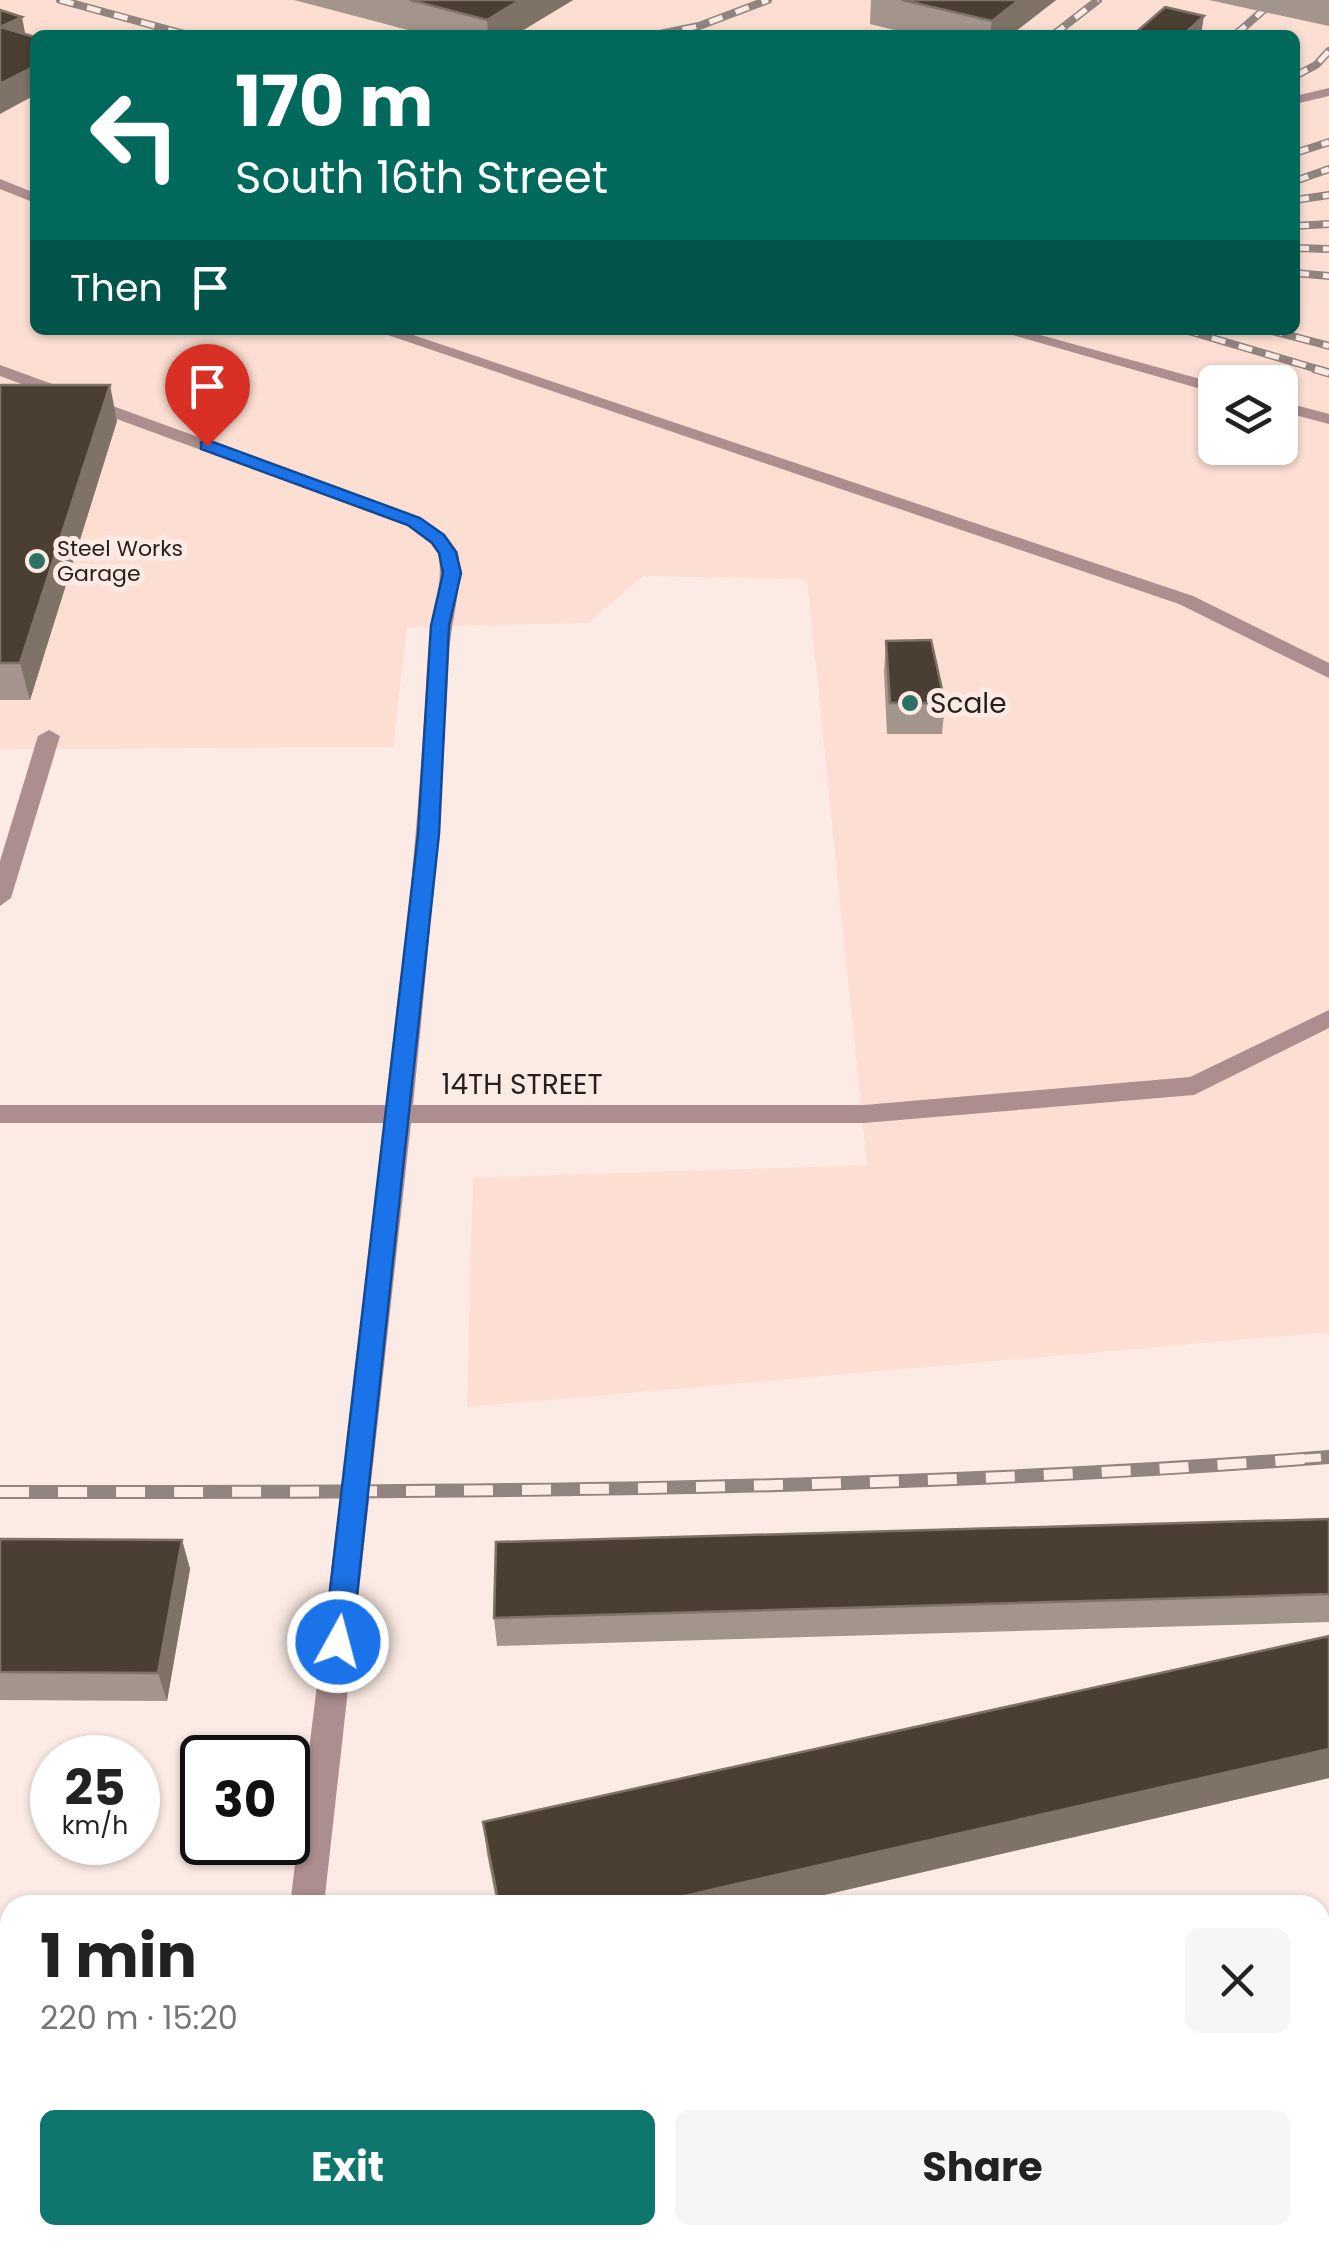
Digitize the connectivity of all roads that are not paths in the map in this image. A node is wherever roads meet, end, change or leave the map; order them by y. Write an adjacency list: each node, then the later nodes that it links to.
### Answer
1 (1329, 92): 2 (street)
2 (1300, 99)
3 (0, 184): 4 (street)
4 (30, 196)
5 (414, 335): 11 (street)
6 (1021, 335): 8 (street)
7 (0, 370): 16 (street)
8 (1198, 383)
9 (1298, 411): 10 (street)
10 (1329, 419)
11 (1329, 672)
12 (50, 736): 13 (street)
13 (0, 898)
14 (1329, 1018): 16 (street, 14TH STREET)
15 (0, 1114): 16 (street, 14TH STREET)
16 (400, 1114): 17 (street)
17 (307, 1895)

